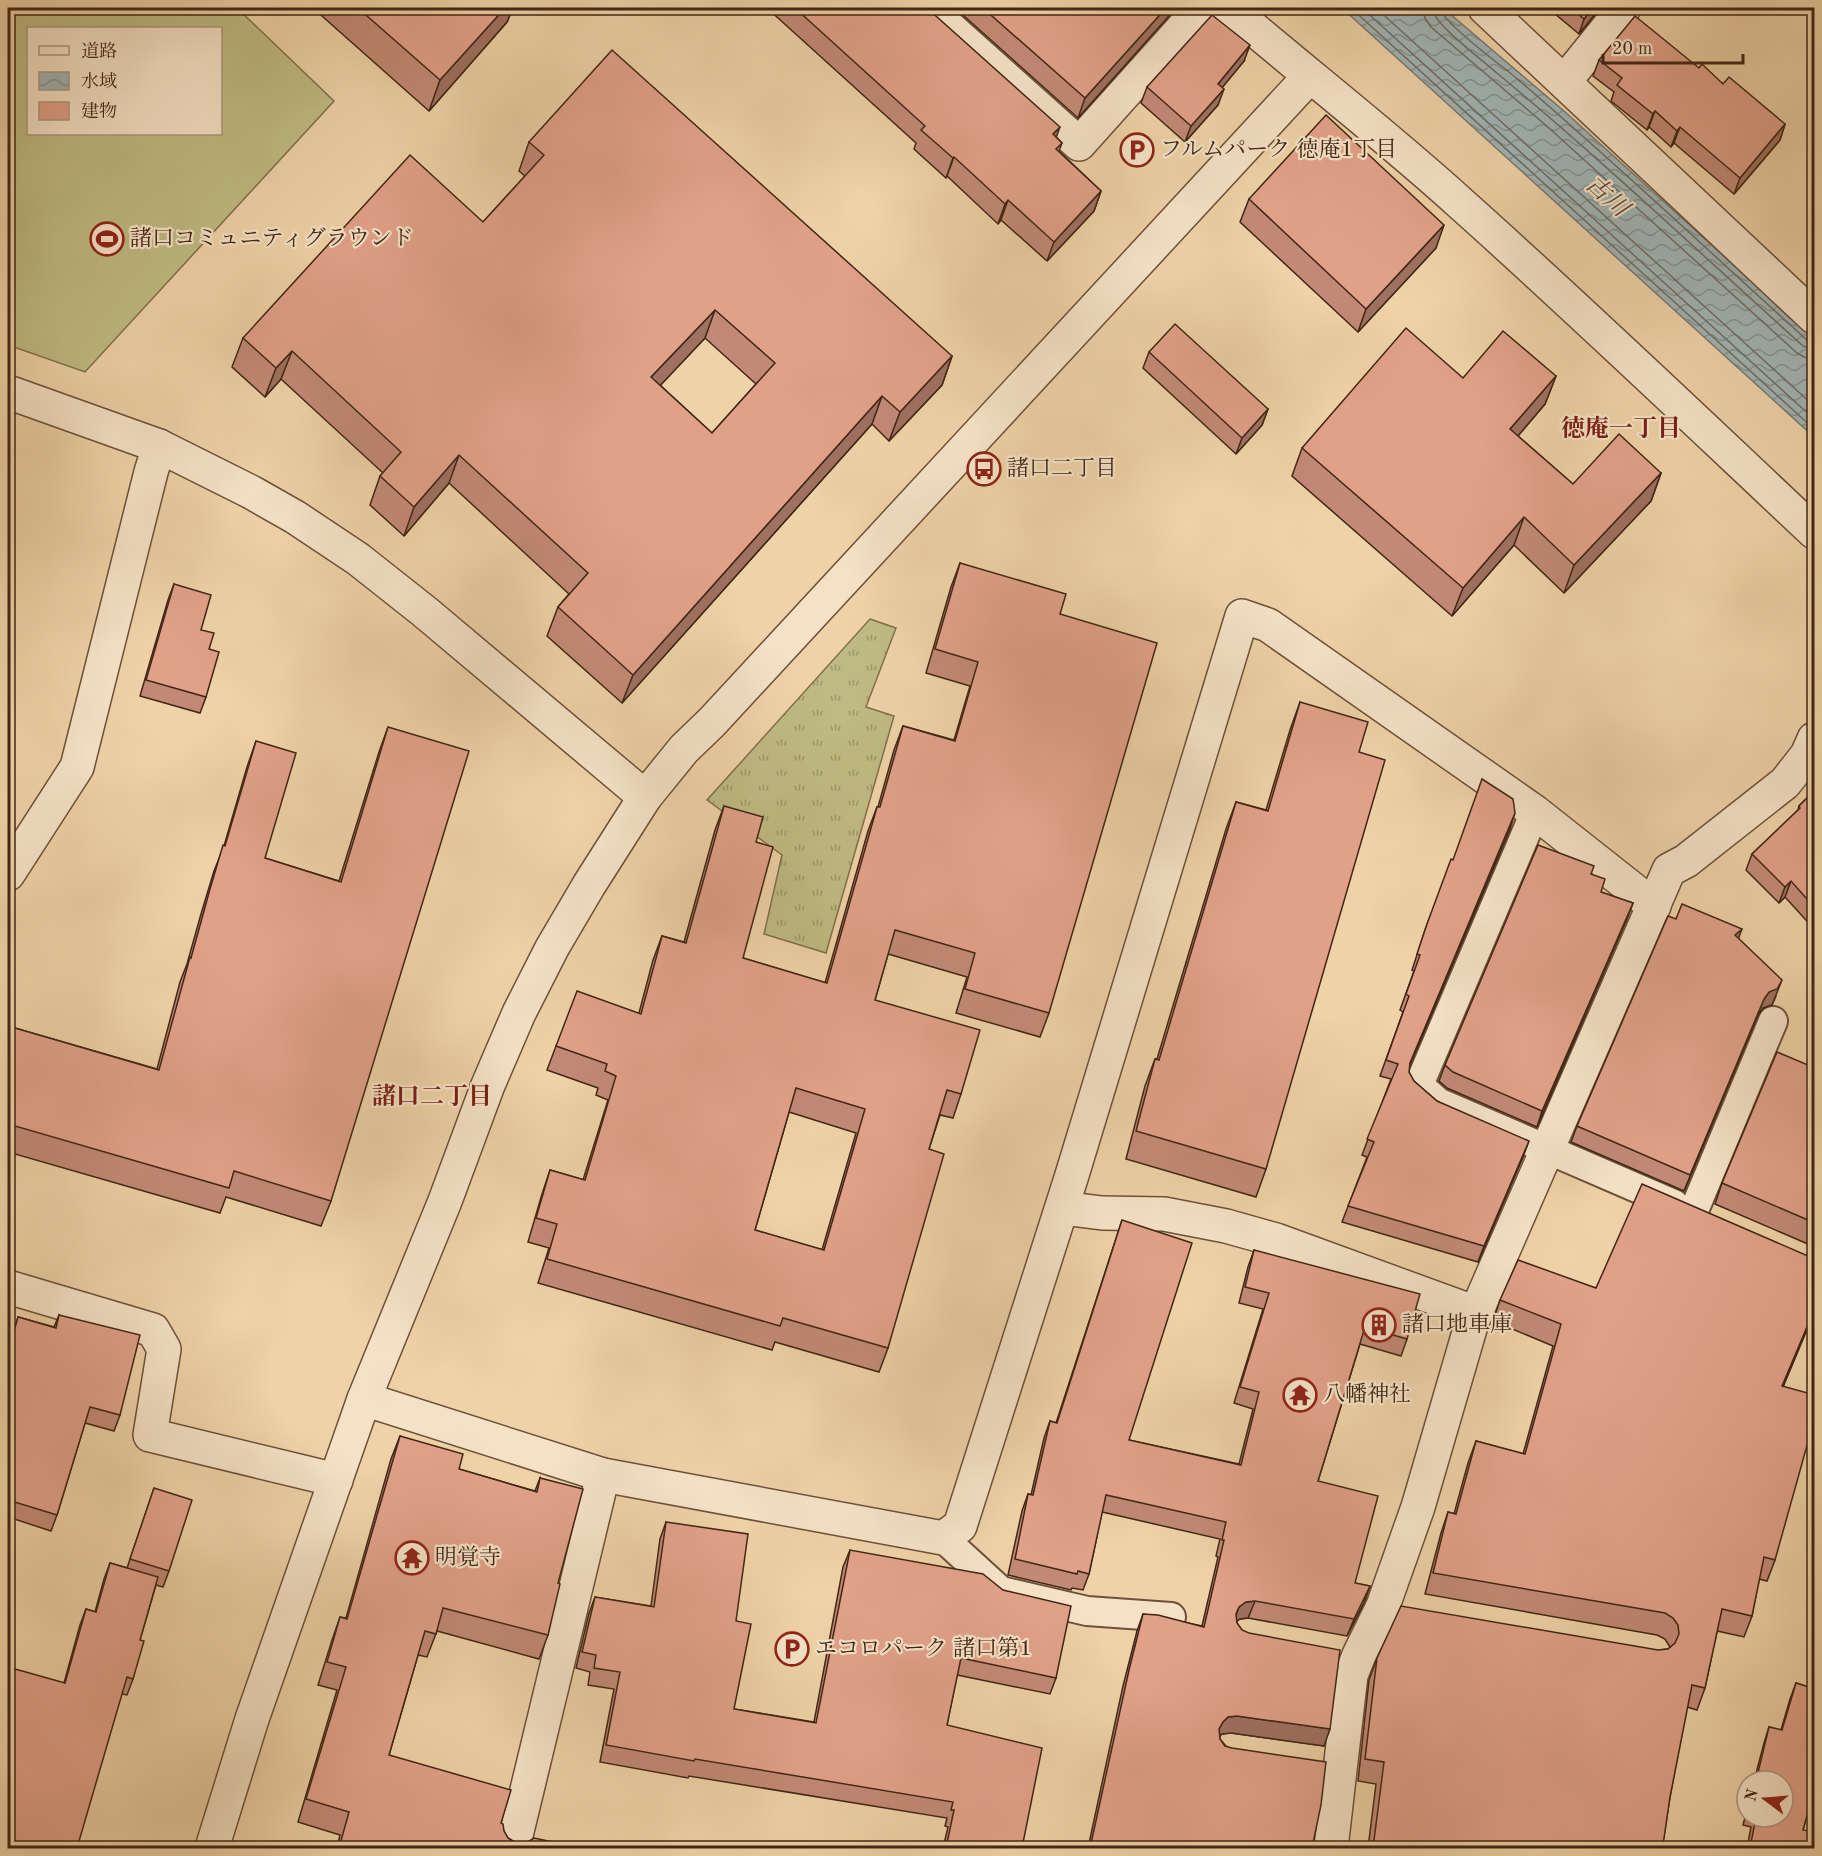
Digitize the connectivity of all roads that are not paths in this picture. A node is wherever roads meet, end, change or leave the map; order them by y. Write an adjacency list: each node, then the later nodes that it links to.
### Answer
1 (927, 8): 2 (street)
2 (1201, 8)
3 (1229, 8): 6 (street)
4 (1485, 8): 7 (street)
5 (1624, 8): 7 (street)
6 (1309, 77): 11 (street); 13 (street)
7 (1565, 81): 8 (street)
8 (1815, 317)
9 (8, 392): 10 (street)
10 (159, 446): 13 (street); 15 (street)
11 (1815, 531)
12 (1812, 752): 16 (street)
13 (645, 797): 22 (street)
14 (1535, 812): 16 (street); 18 (lane); 19 (street)
15 (8, 874)
16 (1654, 906): 18 (street)
17 (1773, 1021): 18 (lane)
18 (1548, 1149): 21 (street)
19 (1062, 1209): 21 (street); 25 (street)
20 (8, 1287): 24 (street)
21 (1476, 1313): 26 (street)
22 (364, 1400): 23 (street); 24 (street)
23 (603, 1475): 25 (street); 29 (street)
24 (336, 1480): 30 (street)
25 (943, 1538): 28 (lane)
26 (1383, 1606): 27 (street); 31 (street)
27 (1418, 1612)
28 (1171, 1617)
29 (524, 1845)
30 (212, 1848)
31 (1331, 1848)

